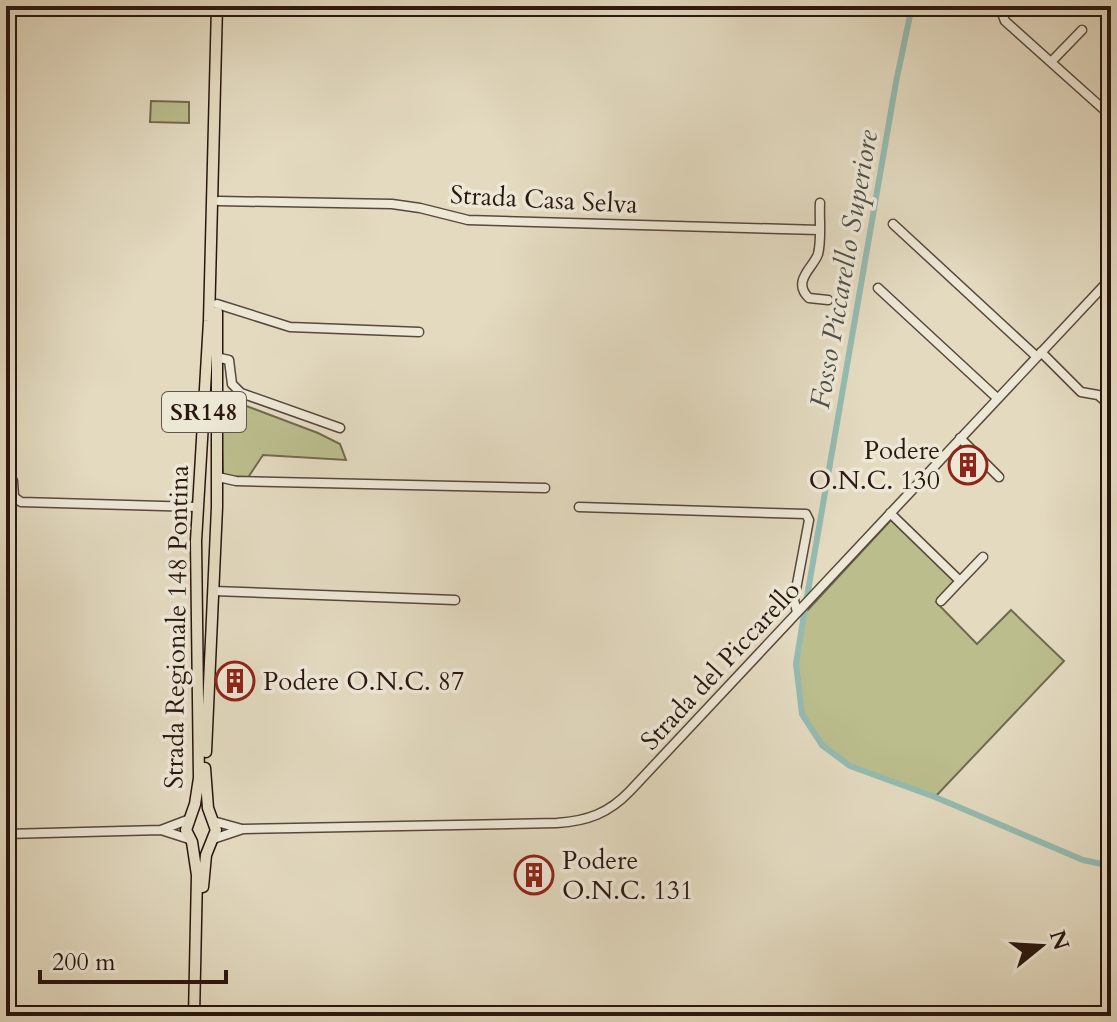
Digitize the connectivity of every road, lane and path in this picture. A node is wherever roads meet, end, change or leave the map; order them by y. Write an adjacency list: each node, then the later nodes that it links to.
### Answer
1 (217, 6): 28 (main road, Strada Regionale 148 Pontina / SR148)
2 (224, 6): 9 (main road, Strada Regionale 148 Pontina / SR148)
3 (637, 6): 4 (street)
4 (834, 10)
5 (1004, 10): 7 (street)
6 (1082, 30): 7 (street)
7 (1051, 62): 8 (street)
8 (1111, 116)
9 (219, 201): 12 (street, Strada Casa Selva); 16 (main road, Strada Regionale 148 Pontina / SR148)
10 (820, 203): 12 (street)
11 (893, 224): 18 (street)
12 (819, 230): 15 (street)
13 (1111, 278): 18 (street, Strada del Piccarello)
14 (878, 288): 20 (street)
15 (828, 300)
16 (217, 304): 17 (street); 19 (main road, Strada Regionale 148 Pontina / SR148)
17 (419, 332)
18 (1039, 354): 20 (street, Strada del Piccarello); 21 (street)
19 (216, 357): 22 (street); 25 (main road, Strada Regionale 148 Pontina / SR148)
20 (997, 398): 23 (street, Strada del Piccarello)
21 (1111, 406)
22 (340, 428)
23 (960, 438): 26 (street); 30 (street, Strada del Piccarello)
24 (6, 475): 28 (street)
25 (218, 477): 27 (street); 33 (main road, Strada Regionale 148 Pontina / SR148)
26 (999, 477)
27 (545, 488)
28 (198, 507): 37 (main road, Strada Regionale 148 Pontina / SR148)
29 (579, 507): 36 (street)
30 (890, 513): 32 (street); 36 (street, Strada del Piccarello)
31 (983, 557): 32 (street)
32 (960, 581): 35 (street)
33 (214, 591): 34 (street); 38 (main road, Strada Regionale 148 Pontina / SR148)
34 (455, 600)
35 (941, 601)
36 (797, 612): 39 (street, Strada del Piccarello)
37 (191, 818): 38 (main road, Strada Regionale 148 Pontina); 40 (street); 42 (main road, Strada Regionale 148 Pontina / SR148)
38 (212, 819): 39 (street, Strada del Piccarello); 43 (main road, Strada Regionale 148 Pontina / SR148)
39 (243, 829): 43 (street, Strada del Piccarello)
40 (161, 830): 41 (street); 42 (street)
41 (6, 834)
42 (190, 840): 43 (main road); 44 (main road, Strada Regionale 148 Pontina / SR148)
43 (212, 840): 45 (main road, Strada Regionale 148 Pontina / SR148)
44 (194, 1016)
45 (200, 1016)

